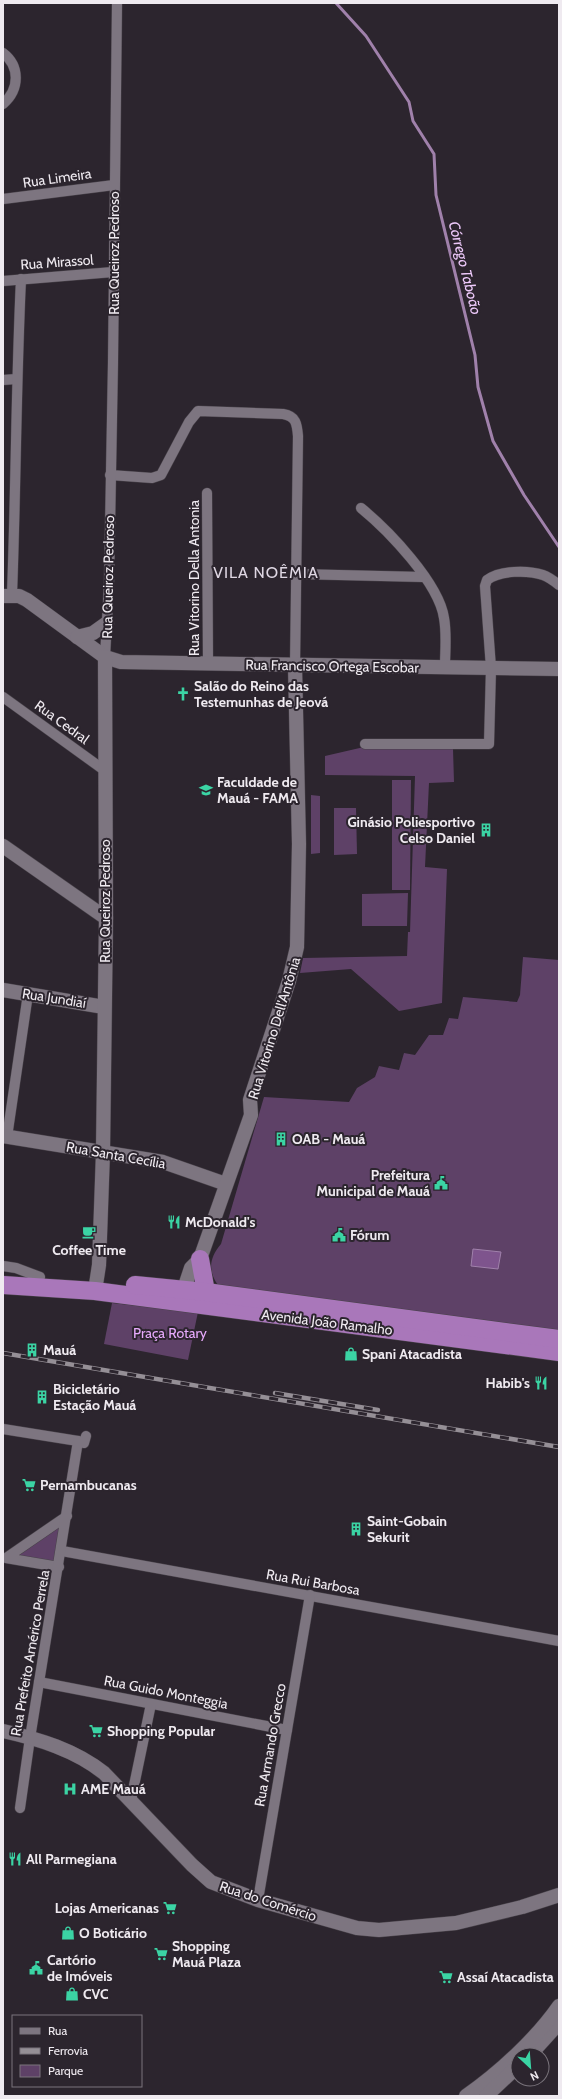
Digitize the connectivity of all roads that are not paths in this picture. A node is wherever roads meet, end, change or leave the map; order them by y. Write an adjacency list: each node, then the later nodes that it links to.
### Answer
1 (117, 3): 4 (street, Rua Queiroz Pedroso)
2 (3, 53): 3 (street)
3 (3, 104)
4 (114, 185): 5 (street, Rua Limeira); 6 (street, Rua Queiroz Pedroso)
5 (3, 200)
6 (113, 272): 7 (street, Rua Mirassol); 11 (street, Rua Queiroz Pedroso)
7 (21, 279): 8 (street, Rua Mirassol); 9 (street)
8 (3, 281)
9 (16, 379): 10 (street); 17 (street)
10 (3, 380)
11 (110, 475): 14 (street); 18 (street, Rua Queiroz Pedroso)
12 (207, 493): 21 (street, Rua Vitorino Della Antonia)
13 (361, 508): 15 (street)
14 (296, 574): 15 (street); 22 (street)
15 (423, 577): 23 (street)
16 (559, 586): 24 (street)
17 (7, 595): 19 (street)
18 (107, 623): 19 (street); 20 (street, Rua Queiroz Pedroso)
19 (78, 637): 20 (street)
20 (105, 657): 21 (street, Rua Francisco Ortega Escobar); 28 (street, Rua Queiroz Pedroso)
21 (208, 663): 22 (street, Rua Francisco Ortega Escobar)
22 (295, 666): 23 (street, Rua Francisco Ortega Escobar); 36 (street, Rua Vitorino Dell'Antônia)
23 (445, 667): 24 (street, Rua Francisco Ortega Escobar)
24 (491, 668): 25 (street, Rua Francisco Ortega Escobar); 27 (street)
25 (559, 669)
26 (3, 697): 28 (street, Rua Cedral)
27 (365, 744)
28 (104, 770): 30 (street, Rua Queiroz Pedroso)
29 (3, 846): 30 (street)
30 (106, 918): 33 (street, Rua Queiroz Pedroso)
31 (3, 990): 32 (street, Rua Jundiaí)
32 (28, 994): 33 (street, Rua Jundiaí); 34 (street)
33 (104, 1007): 35 (street, Rua Queiroz Pedroso)
34 (5, 1136): 35 (street, Rua Santa Cecília)
35 (103, 1152): 36 (street, Rua Santa Cecília); 42 (street, Rua Queiroz Pedroso)
36 (226, 1184): 37 (street, Rua Vitorino Dell'Antônia)
37 (200, 1259): 43 (highway); 44 (street, Rua Vitorino Dell'Antônia)
38 (3, 1266): 40 (street)
39 (3, 1275): 40 (highway)
40 (40, 1277): 42 (highway)
41 (3, 1285): 42 (highway)
42 (95, 1286): 44 (highway, Avenida João Ramalho); 44 (highway, Avenida João Ramalho)
43 (206, 1292): 44 (highway, Avenida João Ramalho); 45 (highway, Avenida João Ramalho)
44 (181, 1296): 46 (highway, Avenida João Ramalho)
45 (559, 1339)
46 (559, 1352)
47 (3, 1429): 48 (street, Rua Prefeito Américo Perrela)
48 (67, 1516): 49 (street, Rua Prefeito Américo Perrela); 50 (street)
49 (62, 1551): 51 (street, Rua Prefeito Américo Perrela); 52 (street, Rua Rui Barbosa)
50 (4, 1559): 51 (street)
51 (59, 1567): 54 (street, Rua Prefeito Américo Perrela)
52 (310, 1595): 53 (street, Rua Rui Barbosa); 56 (street, Rua Armando Grecco)
53 (559, 1641)
54 (39, 1682): 55 (street, Rua Guido Monteggia); 58 (street, Rua Prefeito Américo Perrela)
55 (151, 1704): 56 (street, Rua Guido Monteggia); 59 (street)
56 (287, 1730): 62 (street, Rua Armando Grecco)
57 (3, 1731): 58 (street, Rua do Comércio)
58 (30, 1738): 59 (street, Rua do Comércio); 60 (street, Rua Prefeito Américo Perrela)
59 (132, 1800): 62 (street, Rua do Comércio)
60 (20, 1808)
61 (559, 1894): 62 (street, Rua do Comércio)
62 (258, 1900)
63 (559, 2006): 67 (street)
64 (559, 2023): 65 (street)
65 (537, 2047)
66 (510, 2074): 68 (street)
67 (466, 2096)
68 (486, 2096)

